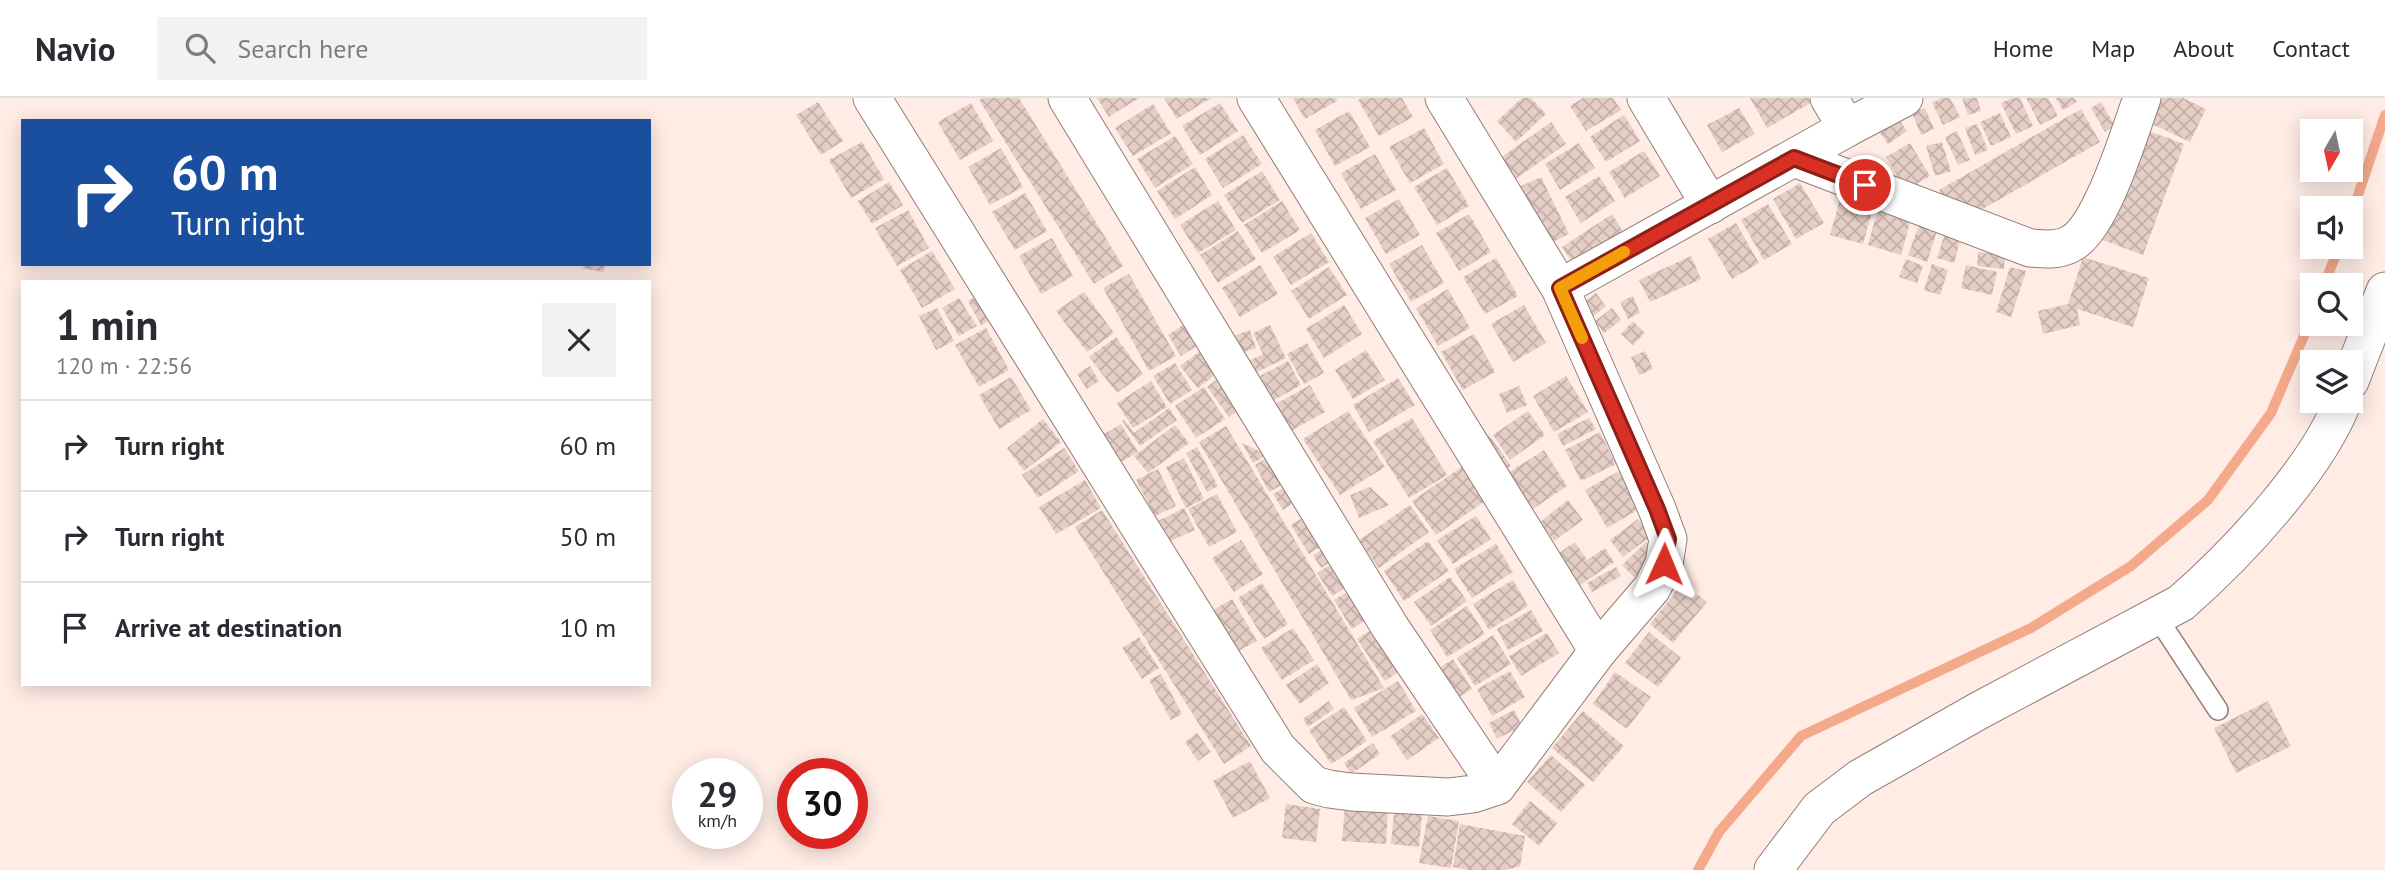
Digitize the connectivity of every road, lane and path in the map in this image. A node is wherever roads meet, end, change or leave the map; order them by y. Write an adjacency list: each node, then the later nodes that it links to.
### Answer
1 (872, 98): 18 (street)
2 (1067, 98): 18 (street)
3 (1256, 98): 16 (street)
4 (1444, 98): 11 (street)
5 (1646, 98): 10 (street)
6 (1904, 98): 8 (street)
7 (2142, 98): 9 (street)
8 (1838, 113): 9 (street)
9 (1794, 158): 10 (street)
10 (1710, 205): 11 (street)
11 (1560, 288): 16 (street)
12 (2385, 291): 13 (street)
13 (2362, 350)
14 (2336, 413): 15 (street)
15 (2157, 617): 17 (lane); 19 (street)
16 (1598, 651): 18 (street)
17 (2218, 710)
18 (1497, 786)
19 (1773, 870)

